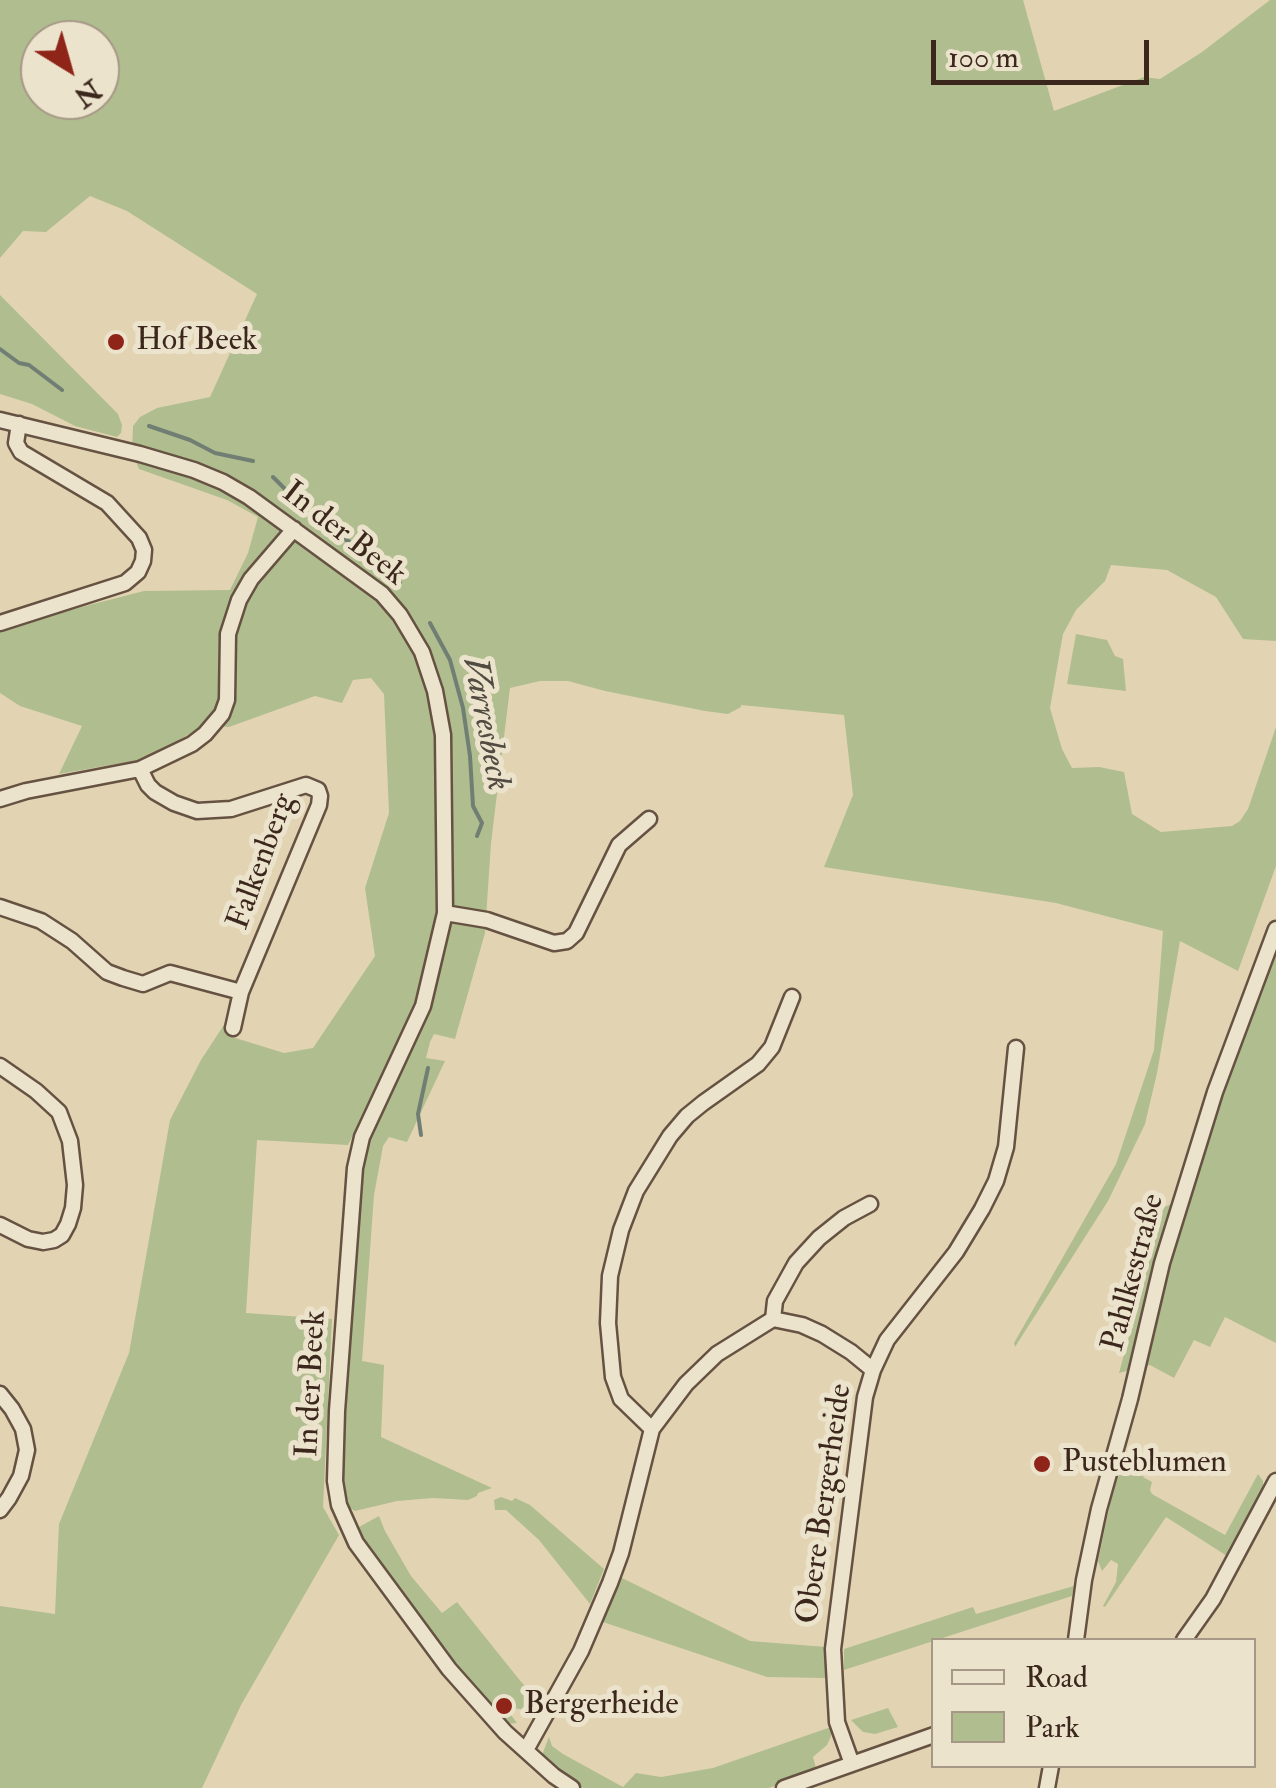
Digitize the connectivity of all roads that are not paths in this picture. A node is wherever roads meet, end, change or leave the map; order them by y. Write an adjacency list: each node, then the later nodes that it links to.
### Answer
1 (0, 420): 2 (street, In der Beek)
2 (19, 424): 3 (street, In der Beek); 4 (street)
3 (294, 530): 5 (street); 9 (street, In der Beek)
4 (0, 622)
5 (140, 769): 6 (street); 11 (street, Falkenberg)
6 (0, 800)
7 (649, 819): 9 (street)
8 (0, 907): 11 (street)
9 (445, 913): 27 (street, In der Beek)
10 (1276, 929): 24 (street, Pahlkestraße)
11 (241, 992): 13 (street, Falkenberg)
12 (792, 997): 21 (street)
13 (233, 1028)
14 (1016, 1048): 19 (street, Obere Bergerheide)
15 (0, 1066): 17 (street)
16 (870, 1204): 18 (street)
17 (0, 1225)
18 (772, 1319): 19 (street); 21 (street)
19 (873, 1370): 28 (street, Obere Bergerheide)
20 (0, 1394): 23 (street)
21 (652, 1428): 27 (street)
22 (1276, 1481): 25 (street)
23 (0, 1510)
24 (1076, 1638)
25 (1185, 1638)
26 (931, 1736): 28 (street)
27 (526, 1750): 29 (street, In der Beek)
28 (852, 1764): 30 (street)
29 (572, 1788)
30 (784, 1788)

